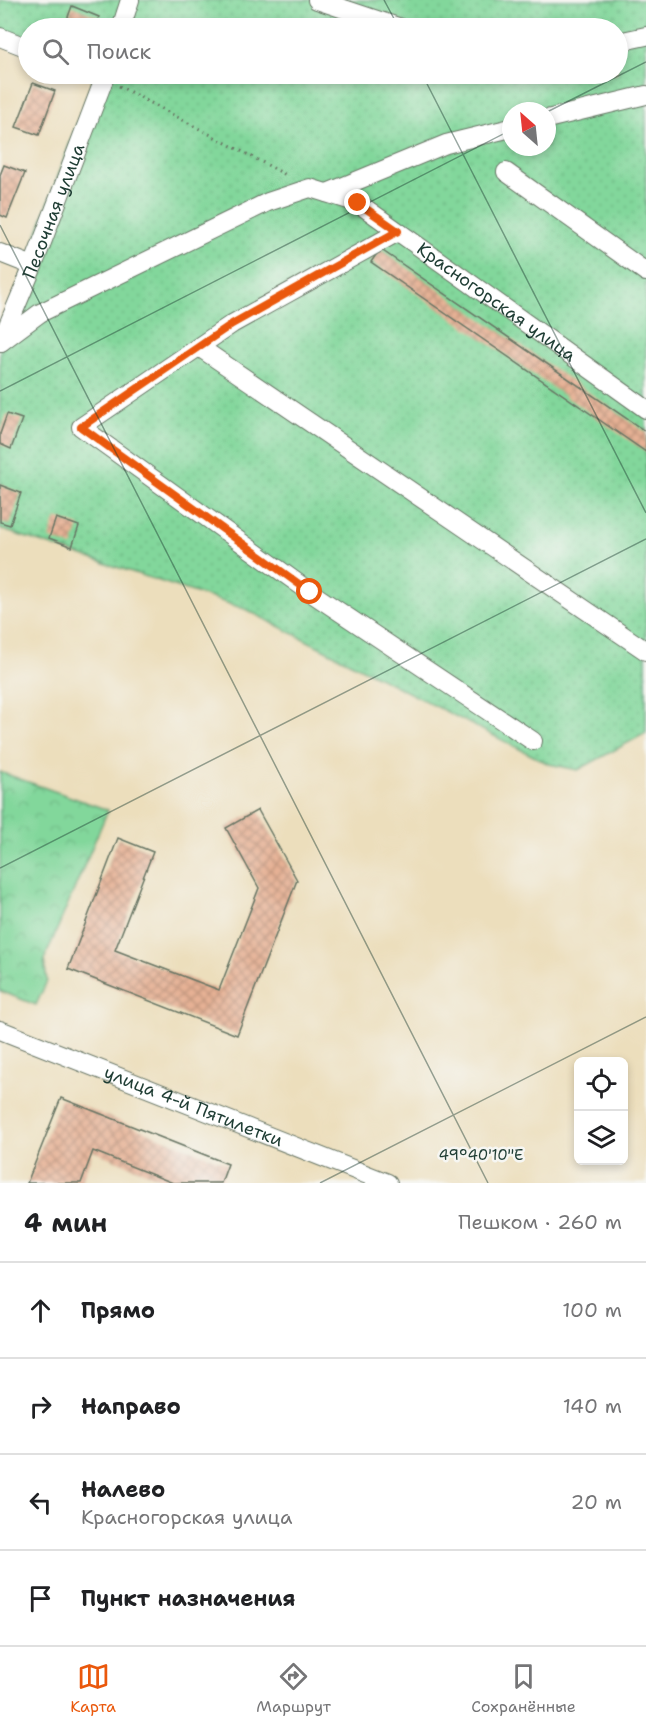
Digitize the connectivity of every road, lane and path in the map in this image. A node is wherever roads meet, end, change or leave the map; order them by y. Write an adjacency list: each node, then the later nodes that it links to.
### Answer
1 (130, 0): 3 (street)
2 (316, 0): 4 (street)
3 (124, 18)
4 (371, 18)
5 (646, 36): 7 (street)
6 (0, 37): 8 (street)
7 (628, 40)
8 (18, 44)
9 (98, 84): 18 (street, Песочная улица)
10 (118, 84): 15 (path)
11 (646, 95): 12 (street)
12 (556, 117)
13 (502, 130): 15 (street)
14 (506, 172): 19 (street)
15 (319, 191): 16 (street, Красногорская улица); 20 (street)
16 (398, 231): 21 (street); 22 (street, Красногорская улица)
17 (0, 253): 18 (street)
18 (33, 266): 20 (street, Песочная улица)
19 (646, 272)
20 (0, 343)
21 (199, 347): 23 (street); 24 (street)
22 (646, 409)
23 (646, 651)
24 (533, 741)
25 (0, 1030): 26 (street, улица 4-й Пятилетки)
26 (388, 1183)

